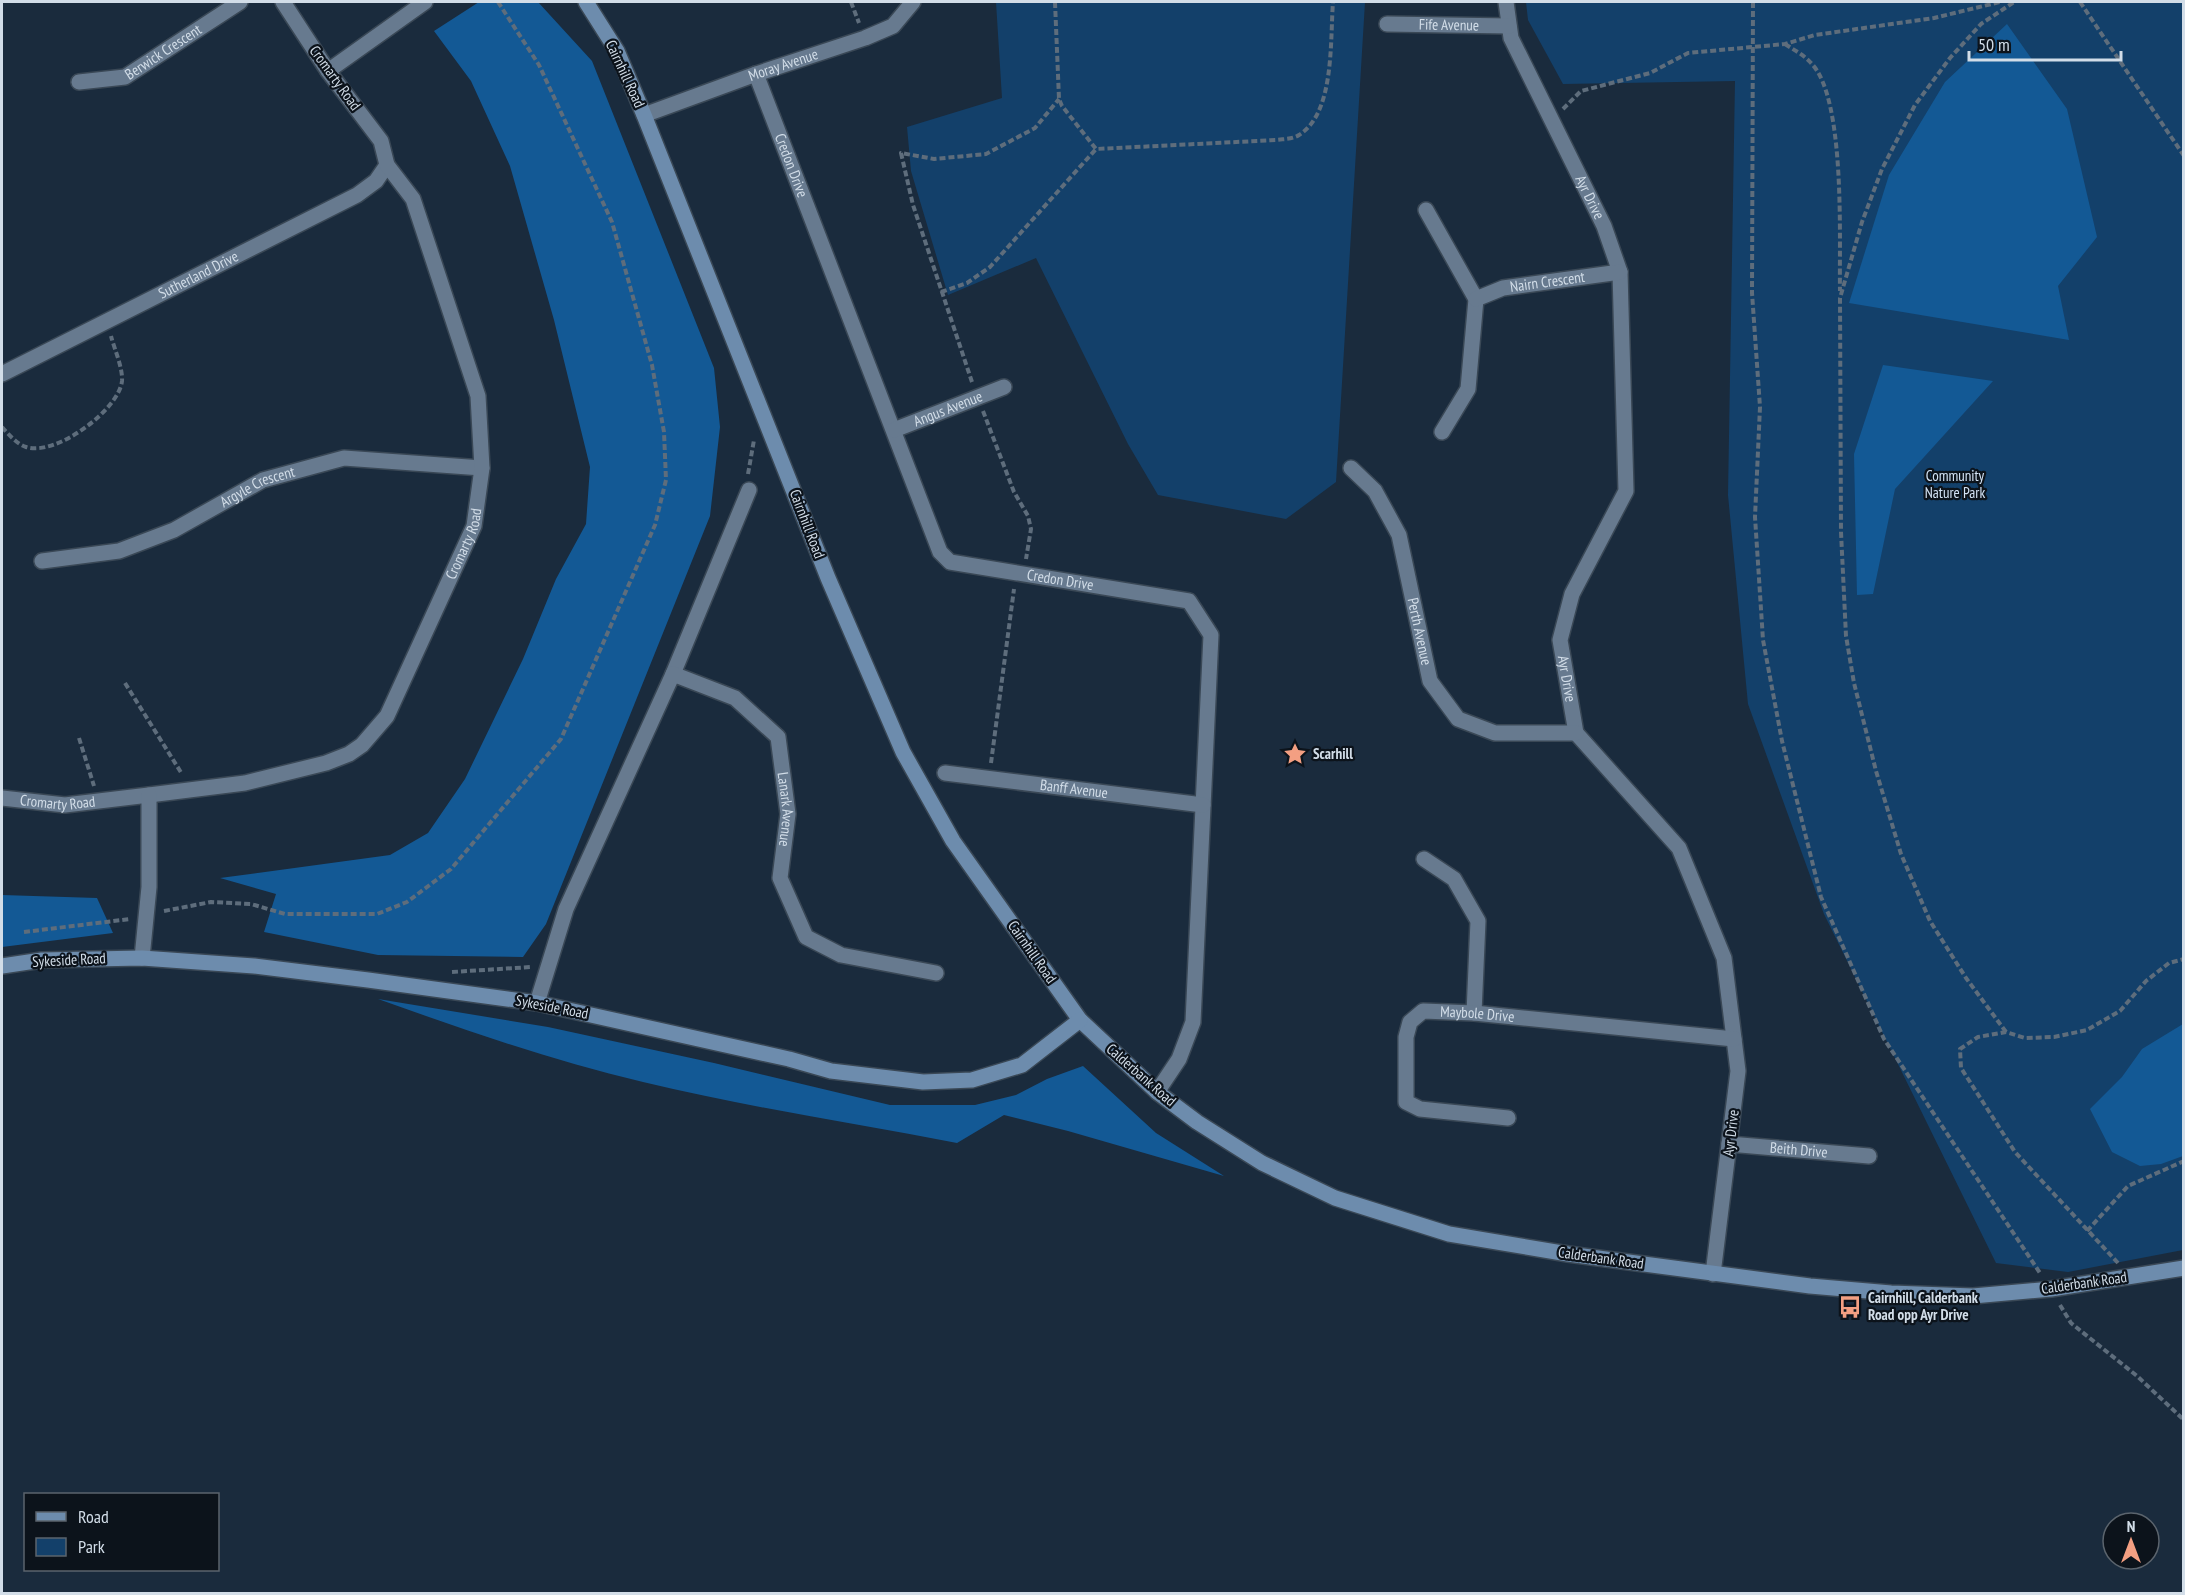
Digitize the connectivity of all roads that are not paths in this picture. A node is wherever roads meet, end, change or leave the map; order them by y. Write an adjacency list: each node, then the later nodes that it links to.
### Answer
1 (240, 2): 11 (street, Berwick Crescent)
2 (283, 2): 9 (street, Cromarty Road)
3 (426, 2): 9 (street)
4 (586, 2): 12 (main road, Cairnhill Road)
5 (913, 2): 10 (street, Moray Avenue)
6 (1506, 2): 8 (street, Ayr Drive)
7 (1387, 24): 8 (street, Fife Avenue)
8 (1509, 26): 15 (street, Ayr Drive)
9 (328, 71): 13 (street, Cromarty Road)
10 (756, 74): 12 (street, Moray Avenue); 19 (street, Credon Drive)
11 (79, 82)
12 (644, 115): 37 (main road, Cairnhill Road)
13 (387, 165): 17 (street, Sutherland Drive); 21 (street, Cromarty Road)
14 (1426, 210): 16 (street)
15 (1620, 272): 16 (street, Nairn Crescent); 26 (street, Ayr Drive)
16 (1476, 298): 20 (street)
17 (2, 374)
18 (1004, 387): 19 (street, Angus Avenue)
19 (894, 430): 30 (street, Credon Drive)
20 (1442, 432)
21 (482, 468): 24 (street, Argyle Crescent); 28 (street, Cromarty Road)
22 (1351, 468): 26 (street, Perth Avenue)
23 (749, 490): 25 (street)
24 (42, 561)
25 (673, 674): 34 (street, Lanark Avenue); 35 (street)
26 (1576, 733): 38 (street, Ayr Drive)
27 (945, 772): 30 (street, Banff Avenue)
28 (149, 795): 29 (street, Cromarty Road); 32 (street)
29 (2, 798)
30 (1203, 806): 39 (street, Credon Drive)
31 (1424, 858): 36 (street)
32 (142, 958): 33 (main road, Sykeside Road); 35 (main road, Sykeside Road)
33 (2, 966)
34 (936, 973)
35 (537, 1003): 37 (main road, Sykeside Road)
36 (1474, 1013): 38 (street, Maybole Drive); 40 (street, Maybole Drive)
37 (1080, 1020): 39 (main road, Calderbank Road)
38 (1734, 1039): 41 (street, Ayr Drive)
39 (1157, 1092): 44 (main road, Calderbank Road)
40 (1508, 1118)
41 (1729, 1144): 42 (street, Beith Drive); 44 (street, Ayr Drive)
42 (1869, 1156)
43 (2184, 1268): 44 (main road, Calderbank Road)
44 (1713, 1274)

